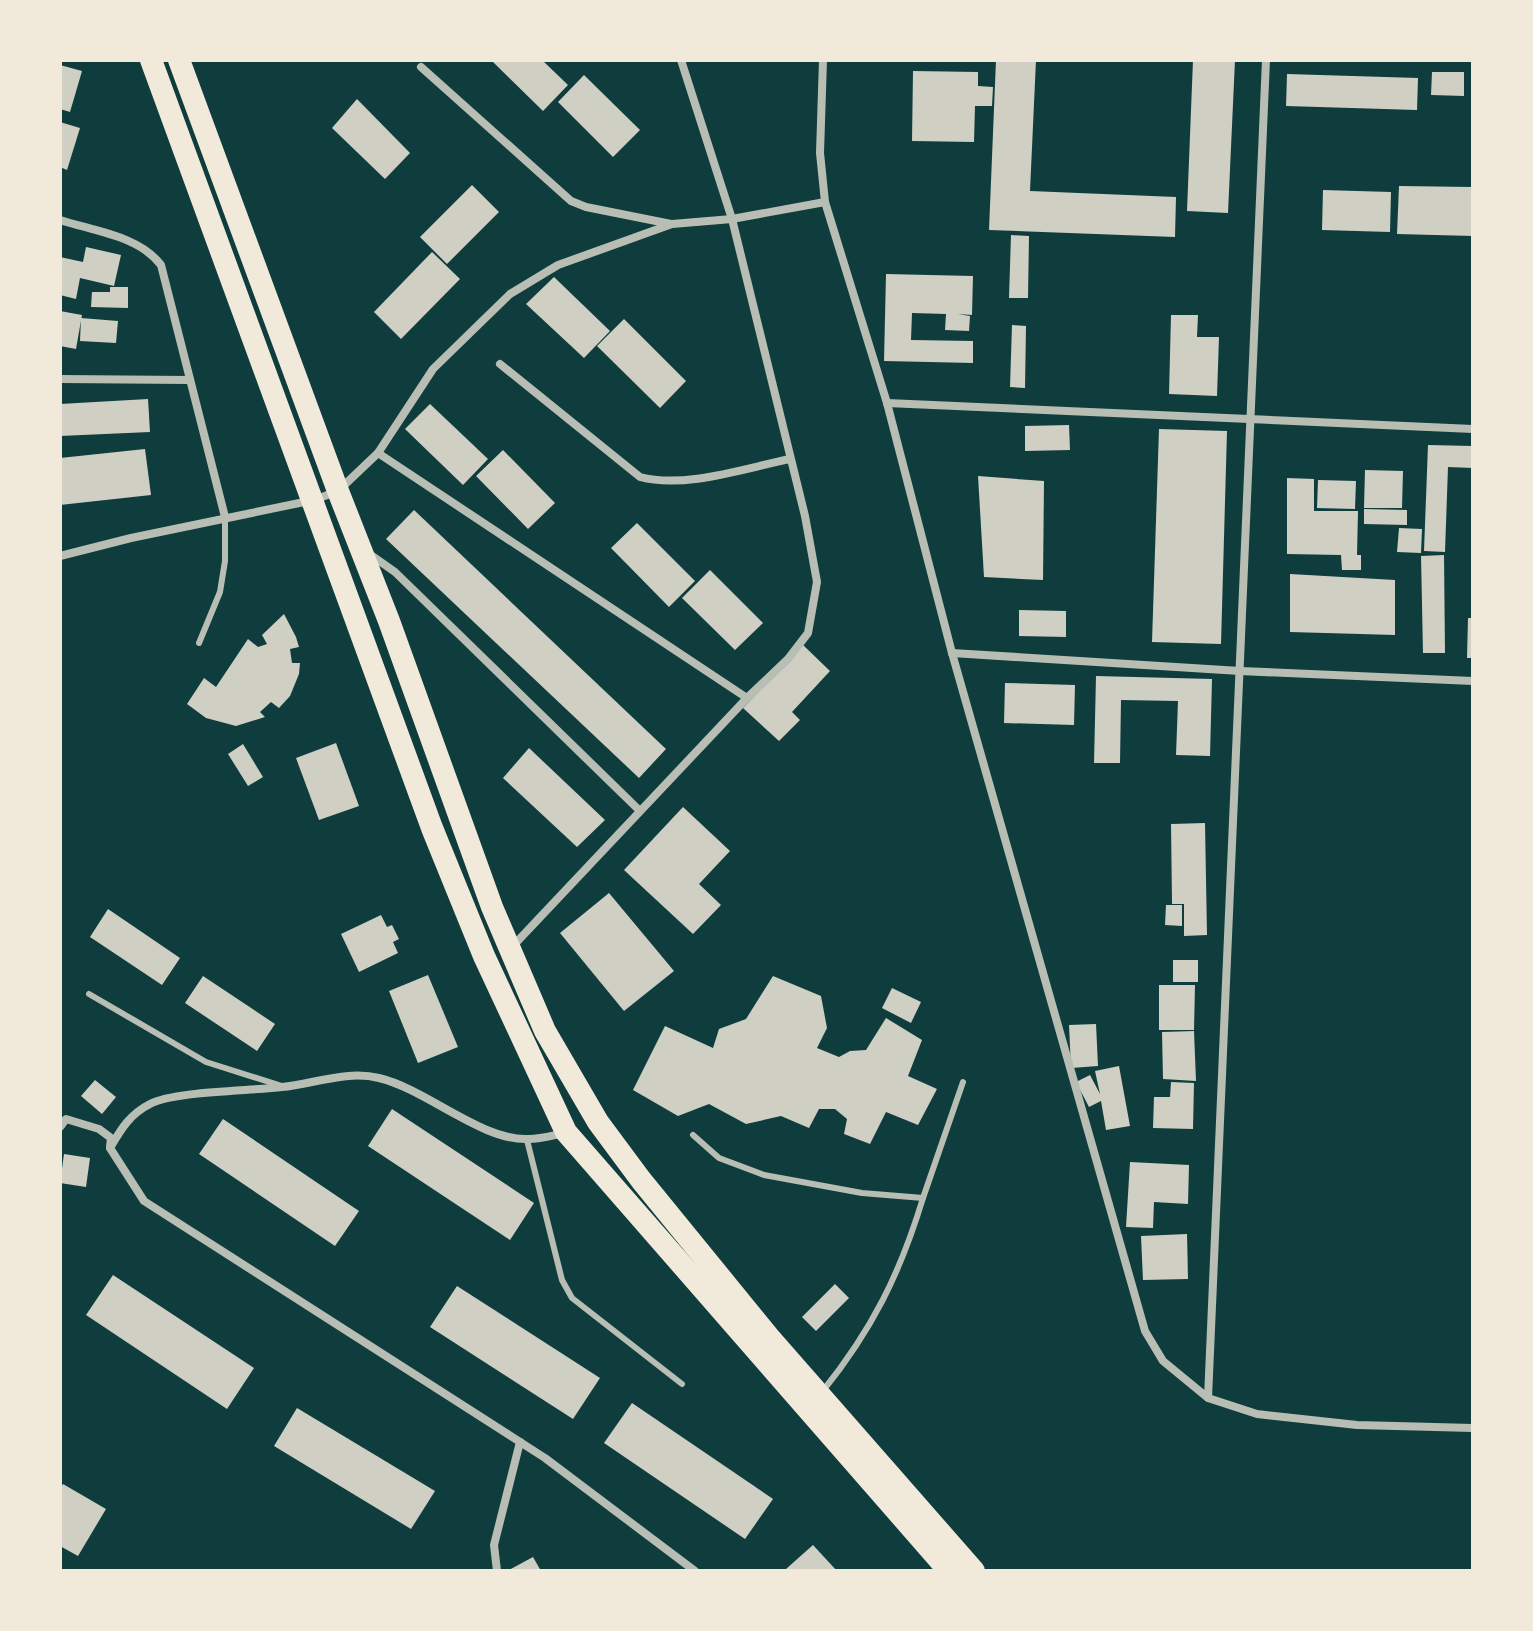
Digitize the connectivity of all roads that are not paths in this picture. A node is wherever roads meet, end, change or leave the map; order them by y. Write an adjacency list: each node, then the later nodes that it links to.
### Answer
1 (151, 60): 20 (highway)
2 (179, 60): 19 (highway)
3 (681, 60): 8 (street)
4 (823, 60): 7 (street)
5 (1266, 60): 15 (street)
6 (421, 67): 10 (street)
7 (825, 202): 8 (street); 14 (street)
8 (732, 219): 10 (street); 18 (street)
9 (60, 220): 13 (street)
10 (672, 224): 17 (street)
11 (500, 364): 18 (street)
12 (60, 379): 13 (street)
13 (190, 380): 21 (street)
14 (887, 403): 15 (street); 25 (street)
15 (1251, 421): 16 (street); 26 (street)
16 (1473, 429)
17 (378, 453): 19 (street); 28 (street)
18 (790, 459): 28 (street)
19 (338, 491): 20 (street); 22 (highway)
20 (314, 500): 21 (street); 35 (highway)
21 (225, 517): 23 (street); 24 (lane)
22 (362, 549): 29 (street); 30 (highway)
23 (60, 556)
24 (199, 643)
25 (952, 653): 26 (street); 42 (street)
26 (1240, 671): 27 (street); 42 (street)
27 (1473, 681)
28 (747, 698): 29 (street)
29 (640, 811): 30 (street)
30 (509, 950): 41 (highway)
31 (89, 994): 33 (lane)
32 (963, 1082): 39 (lane)
33 (285, 1087): 37 (street); 38 (street)
34 (60, 1127): 38 (street)
35 (566, 1132): 37 (street); 47 (highway)
36 (693, 1135): 39 (lane)
37 (527, 1140): 40 (lane)
38 (110, 1148): 44 (street)
39 (923, 1198): 41 (lane)
40 (682, 1384)
41 (820, 1395): 48 (highway)
42 (1208, 1398): 43 (street)
43 (1473, 1428)
44 (520, 1442): 45 (street); 46 (street)
45 (497, 1571)
46 (695, 1571)
47 (949, 1571)
48 (974, 1571)

